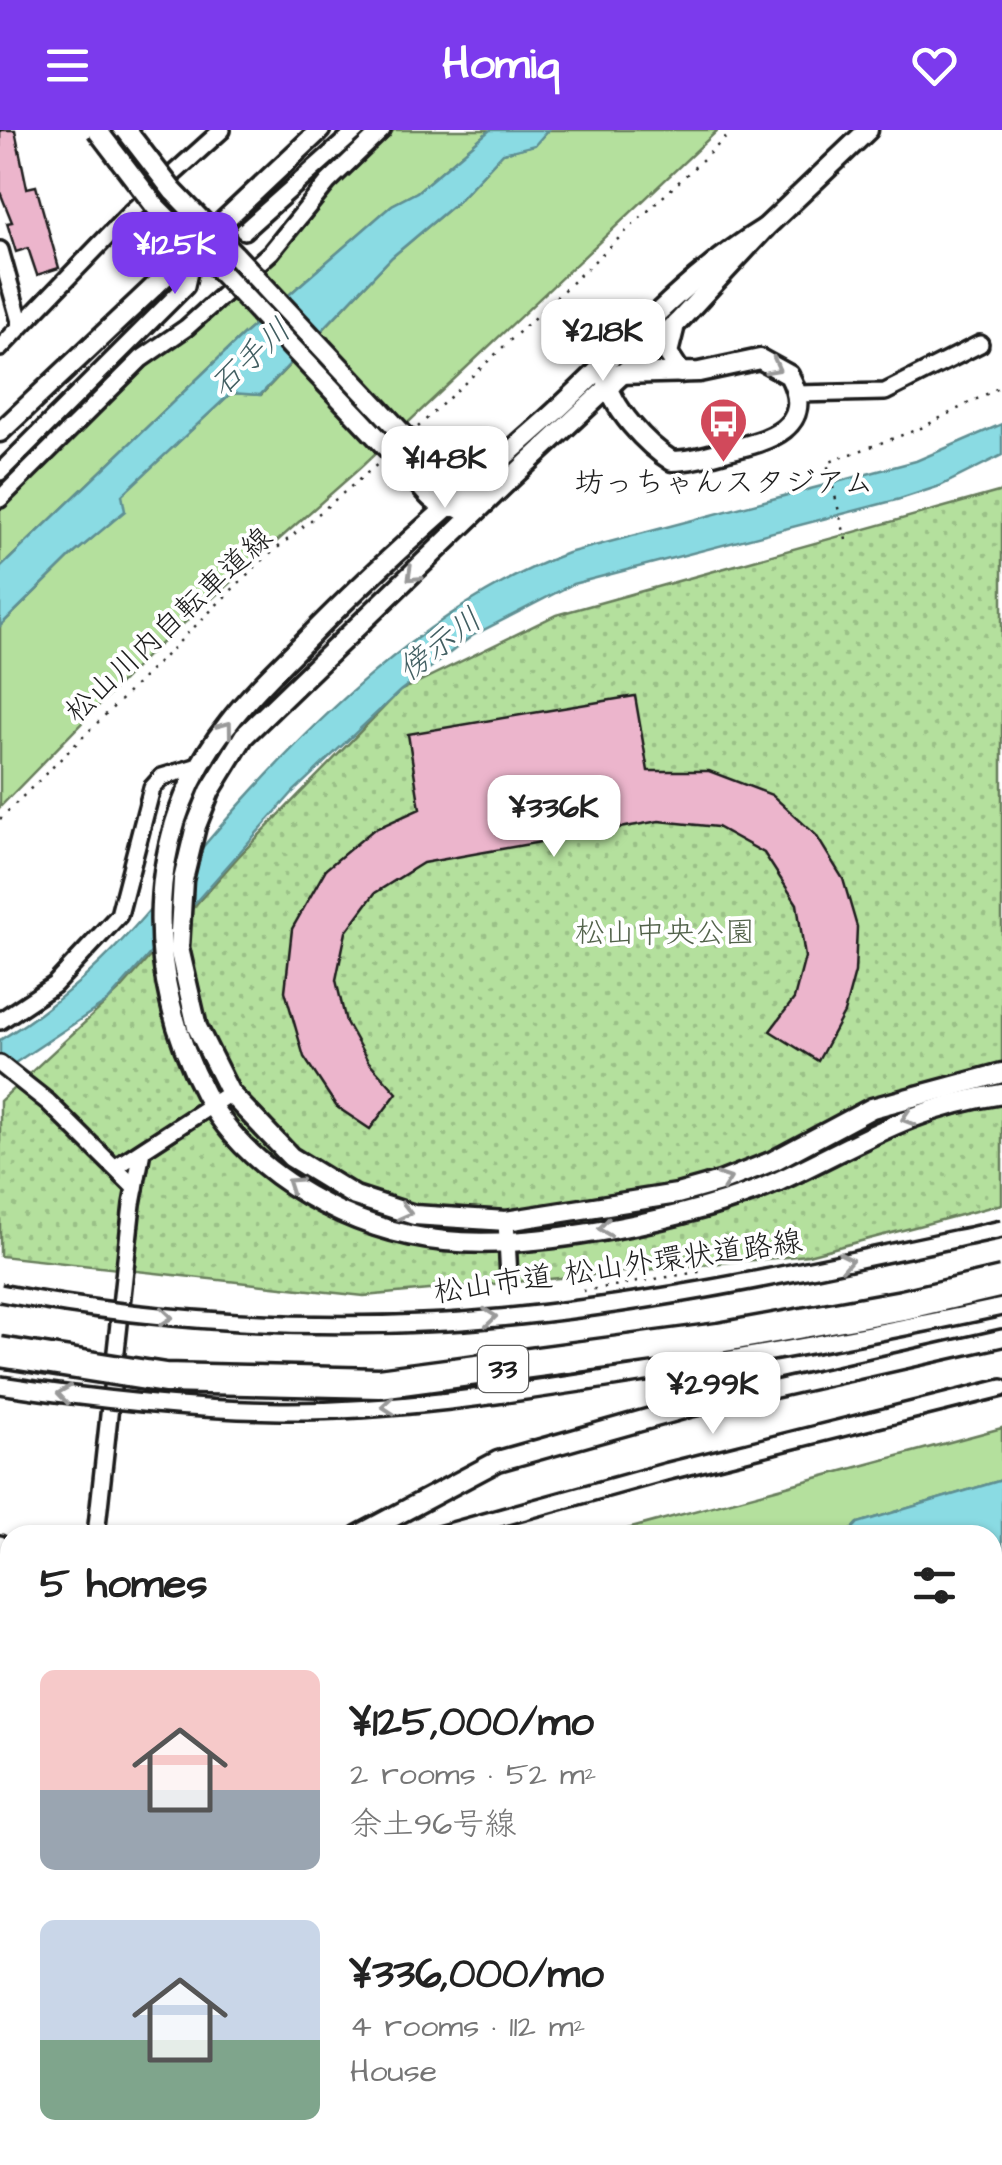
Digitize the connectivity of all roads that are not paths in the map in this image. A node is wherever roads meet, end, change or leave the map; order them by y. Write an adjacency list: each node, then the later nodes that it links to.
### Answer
1 (97, 130): 11 (street, bridge)
2 (126, 130): 9 (street, bridge)
3 (222, 130): 15 (street)
4 (320, 130): 9 (street)
5 (356, 130): 10 (street)
6 (382, 130): 29 (street)
7 (868, 130): 8 (street)
8 (765, 228): 14 (street); 19 (street)
9 (211, 231): 11 (street); 27 (street, bridge)
10 (244, 231)
11 (195, 245): 23 (street); 24 (street); 26 (street, bridge)
12 (0, 250): 13 (street)
13 (2, 269): 15 (street)
14 (679, 321): 18 (street); 19 (street)
15 (21, 325): 17 (street)
16 (980, 344): 20 (street)
17 (0, 348)
18 (681, 373): 19 (street); 20 (street, one-way to 20)
19 (608, 374): 21 (street); 22 (street); 25 (street)
20 (796, 394): 22 (street)
21 (580, 415): 22 (street); 28 (street)
22 (629, 419)
23 (0, 432)
24 (0, 472)
25 (484, 474): 27 (street); 30 (street)
26 (414, 476): 30 (street); 32 (street)
27 (444, 478): 30 (street)
28 (508, 482): 30 (street); 31 (street)
29 (0, 499)
30 (454, 505): 31 (street); 32 (street)
31 (454, 536): 37 (street, one-way to 37)
32 (408, 540): 33 (street, one-way to 32)
33 (199, 766): 34 (street); 39 (street)
34 (0, 1021)
35 (6, 1070): 41 (street)
36 (1002, 1073): 43 (street, one-way to 36)
37 (230, 1093): 39 (street); 43 (street, one-way to 43)
38 (1002, 1094): 45 (street, one-way to 45)
39 (211, 1105): 40 (street); 45 (street, one-way to 39)
40 (142, 1151): 41 (street); 42 (street)
41 (116, 1168): 42 (street)
42 (135, 1188): 56 (street)
43 (506, 1222): 45 (street)
44 (1002, 1229): 49 (street, 松山市道 松山外環状道路線, one-way to 44, bridge)
45 (507, 1242): 47 (street)
46 (1002, 1268): 55 (street)
47 (509, 1277)
48 (1002, 1282): 52 (highway, 33, bridge)
49 (0, 1293)
50 (1002, 1307): 53 (street, one-way to 53, bridge)
51 (1002, 1338): 55 (street)
52 (0, 1352)
53 (0, 1385)
54 (1002, 1388): 58 (street)
55 (683, 1409): 57 (street)
56 (97, 1525)
57 (379, 1525)
58 (474, 1525)

